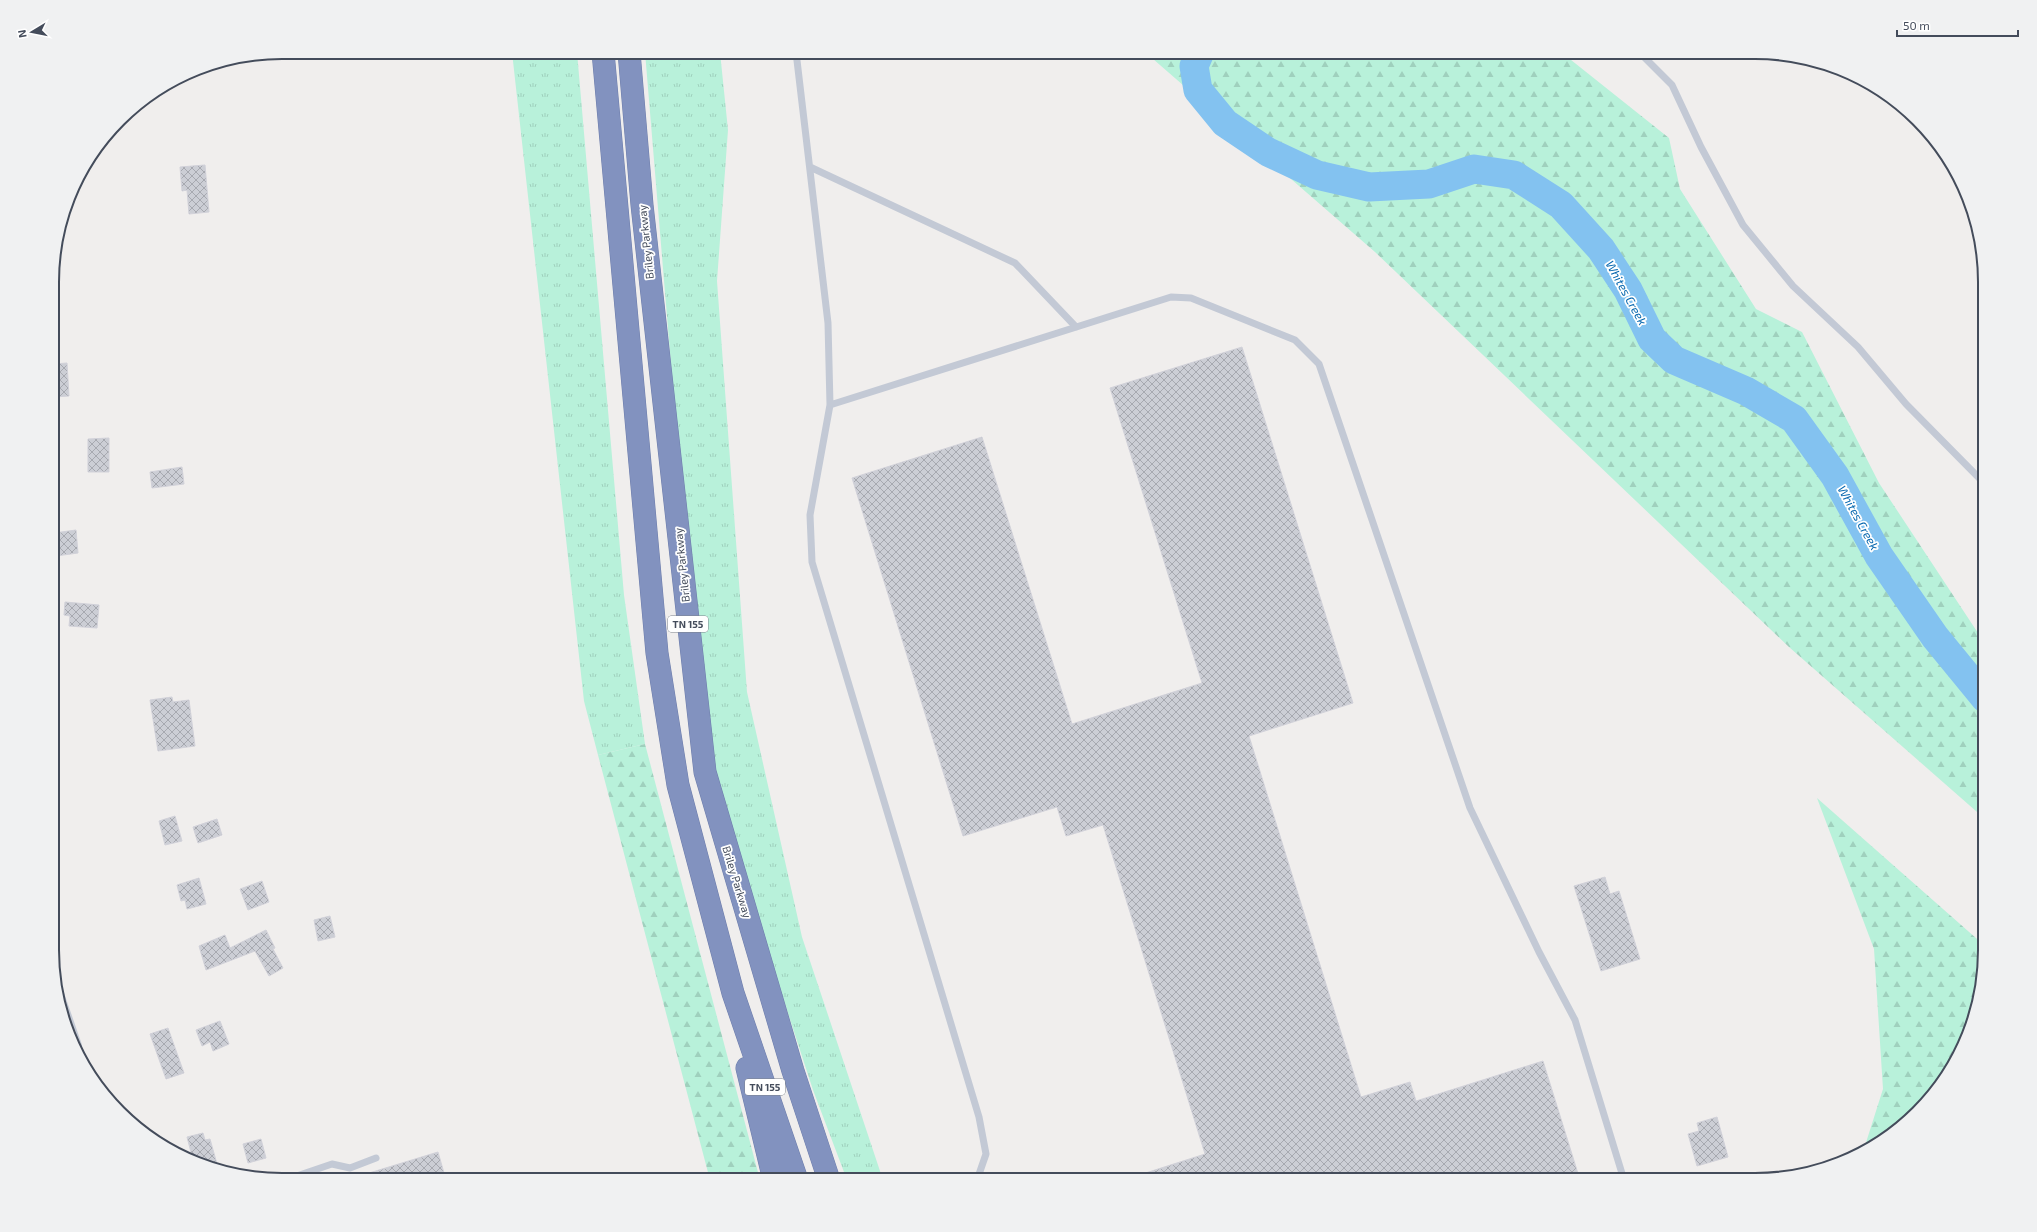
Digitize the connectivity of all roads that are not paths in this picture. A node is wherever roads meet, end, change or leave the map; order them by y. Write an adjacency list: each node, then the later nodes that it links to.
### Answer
1 (604, 59): 9 (highway, TN 155)
2 (630, 59): 14 (highway, Briley Parkway / TN 155)
3 (797, 59): 5 (lane)
4 (1646, 59): 8 (lane)
5 (810, 167): 6 (lane); 7 (lane)
6 (1076, 327): 7 (lane); 16 (lane)
7 (830, 405): 15 (lane)
8 (1978, 477)
9 (733, 994): 12 (highway); 13 (highway, TN 155)
10 (376, 1158): 11 (lane)
11 (306, 1173)
12 (772, 1173)
13 (795, 1173)
14 (827, 1173)
15 (979, 1173)
16 (1622, 1173)

